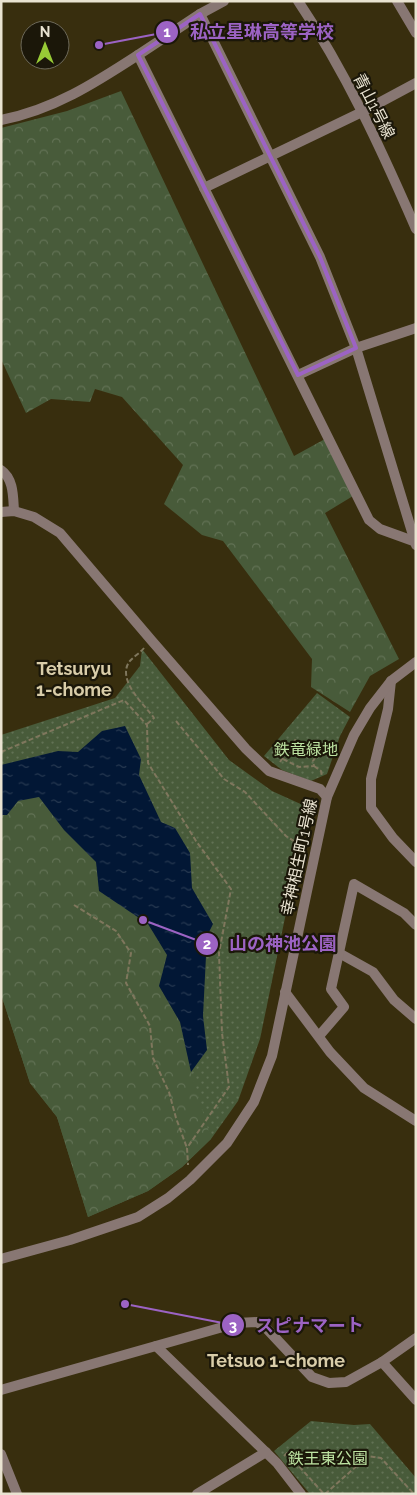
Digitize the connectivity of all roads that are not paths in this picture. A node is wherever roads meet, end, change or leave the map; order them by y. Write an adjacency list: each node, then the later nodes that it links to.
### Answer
1 (224, 1): 4 (street)
2 (298, 1): 8 (street, 青山1号線)
3 (397, 1): 5 (street)
4 (200, 14): 6 (street); 10 (street)
5 (416, 33)
6 (138, 55): 9 (street); 11 (street)
7 (416, 84): 8 (street)
8 (362, 112): 10 (street); 12 (street, 青山1号線)
9 (1, 120)
10 (270, 156): 11 (street); 14 (street)
11 (204, 188): 15 (street)
12 (416, 229)
13 (416, 328): 14 (street)
14 (356, 348): 15 (street); 19 (street)
15 (298, 375): 19 (street)
16 (1, 470): 17 (street)
17 (14, 511): 18 (street); 22 (street)
18 (1, 512)
19 (416, 543)
20 (416, 662): 21 (street, 幸神相生町1号線)
21 (390, 681): 22 (street, 幸神相生町1号線); 23 (street)
22 (327, 797): 26 (street, 幸神相生町1号線)
23 (416, 862)
24 (416, 925): 25 (street)
25 (339, 953): 27 (street); 28 (street)
26 (285, 992): 28 (street); 30 (street, 幸神相生町1号線)
27 (416, 1019)
28 (319, 1036): 29 (street)
29 (416, 1121)
30 (1, 1259)
31 (416, 1338): 33 (street)
32 (156, 1346): 33 (street); 34 (street); 36 (street)
33 (382, 1362): 35 (street)
34 (1, 1390)
35 (416, 1400)
36 (266, 1452): 39 (street); 40 (street)
37 (1, 1454): 38 (street)
38 (17, 1494)
39 (197, 1494)
40 (301, 1494)

